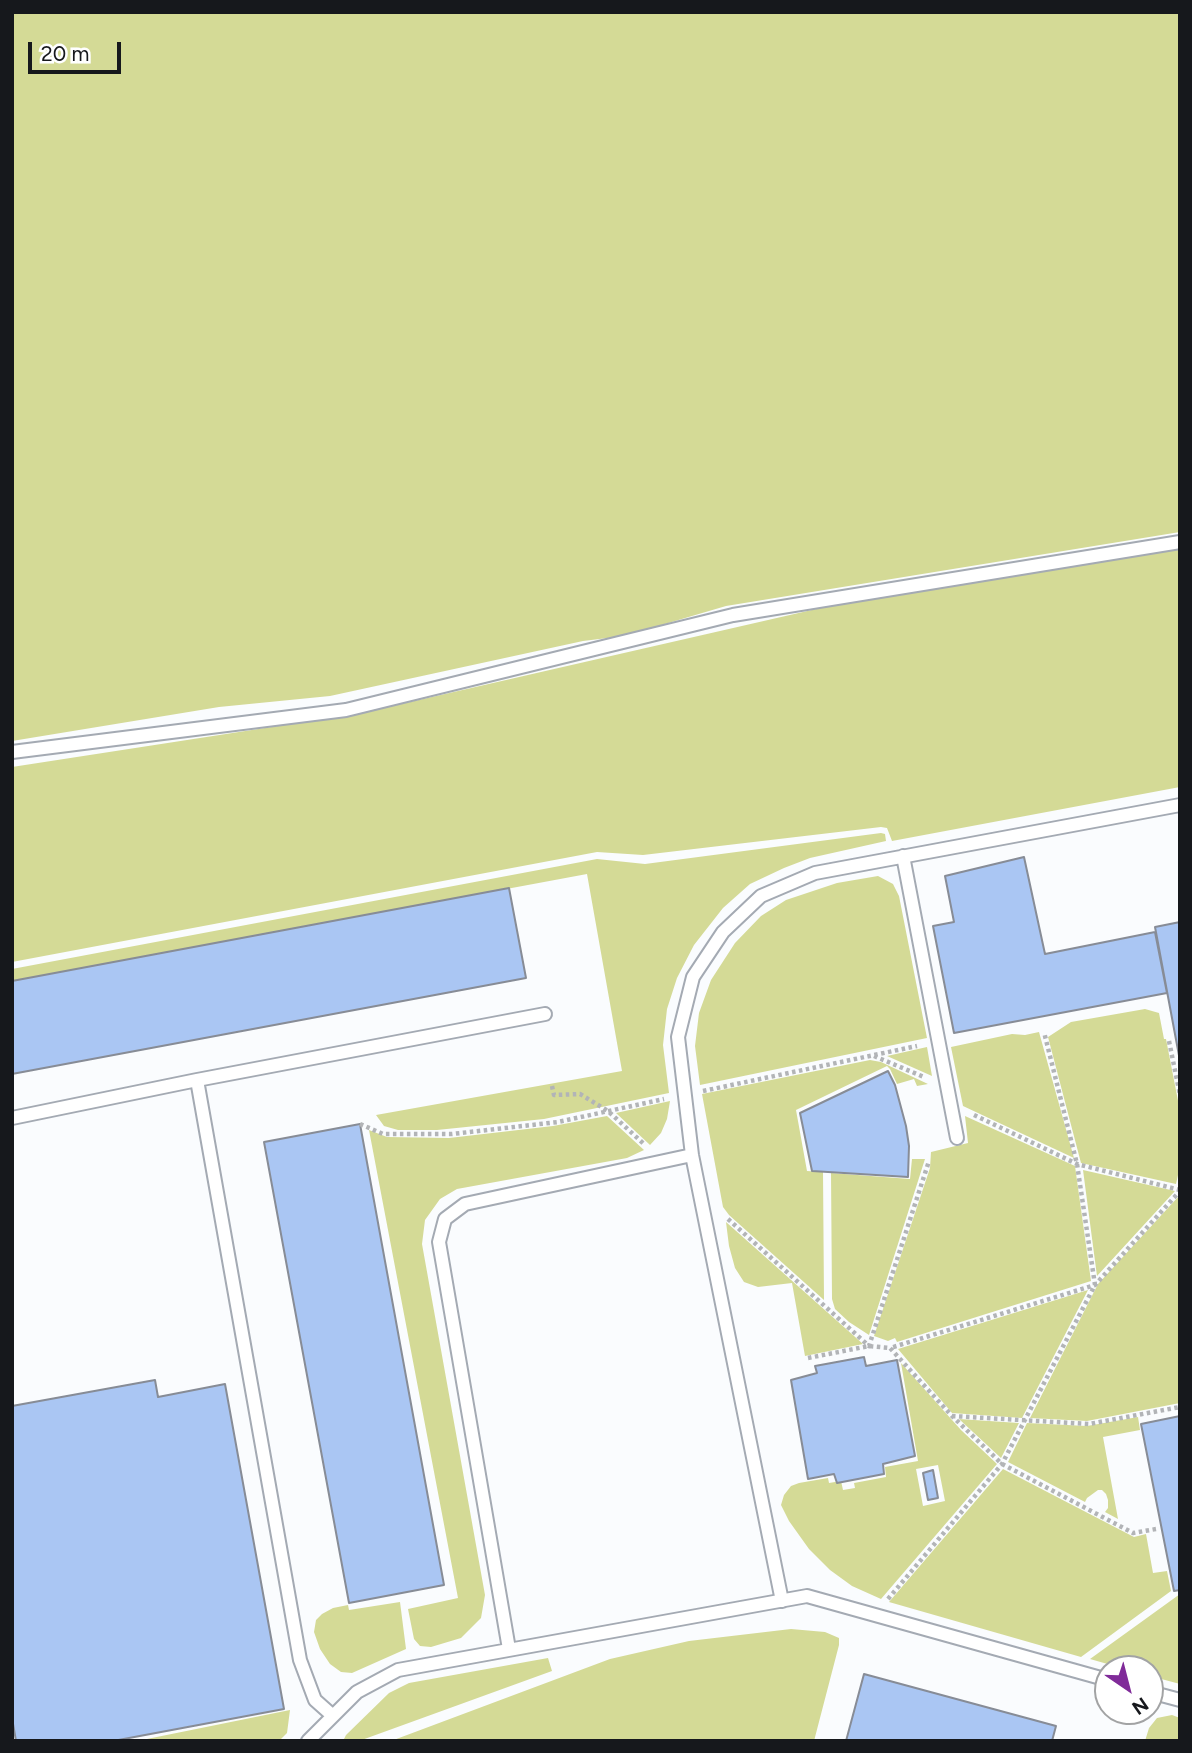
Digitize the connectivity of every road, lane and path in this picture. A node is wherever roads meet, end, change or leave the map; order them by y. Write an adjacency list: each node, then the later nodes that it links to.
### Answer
1 (1180, 542): 2 (lane)
2 (12, 752)
3 (1180, 805): 4 (lane)
4 (903, 856): 7 (lane); 13 (lane)
5 (545, 1014): 10 (lane)
6 (1044, 1032): 23 (path)
7 (939, 1041): 9 (path); 12 (lane)
8 (1169, 1041): 14 (path)
9 (873, 1055): 12 (path); 13 (path)
10 (197, 1080): 17 (lane); 39 (lane)
11 (552, 1086): 16 (path)
12 (947, 1087): 15 (lane)
13 (685, 1095): 16 (path); 20 (lane)
14 (1180, 1095)
15 (951, 1104): 19 (lane); 23 (path)
16 (608, 1111): 18 (path); 21 (path)
17 (12, 1118)
18 (360, 1124)
19 (957, 1138)
20 (692, 1155): 21 (lane); 25 (lane)
21 (663, 1161): 37 (lane)
22 (929, 1161): 27 (path)
23 (1077, 1164): 24 (path); 26 (path)
24 (1180, 1190): 26 (path)
25 (700, 1195): 27 (path); 35 (lane)
26 (1095, 1285): 28 (path); 32 (path)
27 (869, 1346): 28 (path); 29 (path)
28 (890, 1348): 31 (path)
29 (808, 1358)
30 (1180, 1407): 32 (path)
31 (952, 1416): 32 (path); 33 (path)
32 (1024, 1421): 33 (path)
33 (1002, 1464): 34 (path); 36 (path)
34 (1156, 1529)
35 (782, 1601): 36 (lane); 37 (lane)
36 (875, 1615): 38 (lane)
37 (509, 1649): 39 (lane)
38 (1094, 1676)
39 (333, 1716): 40 (lane)
40 (308, 1741)

